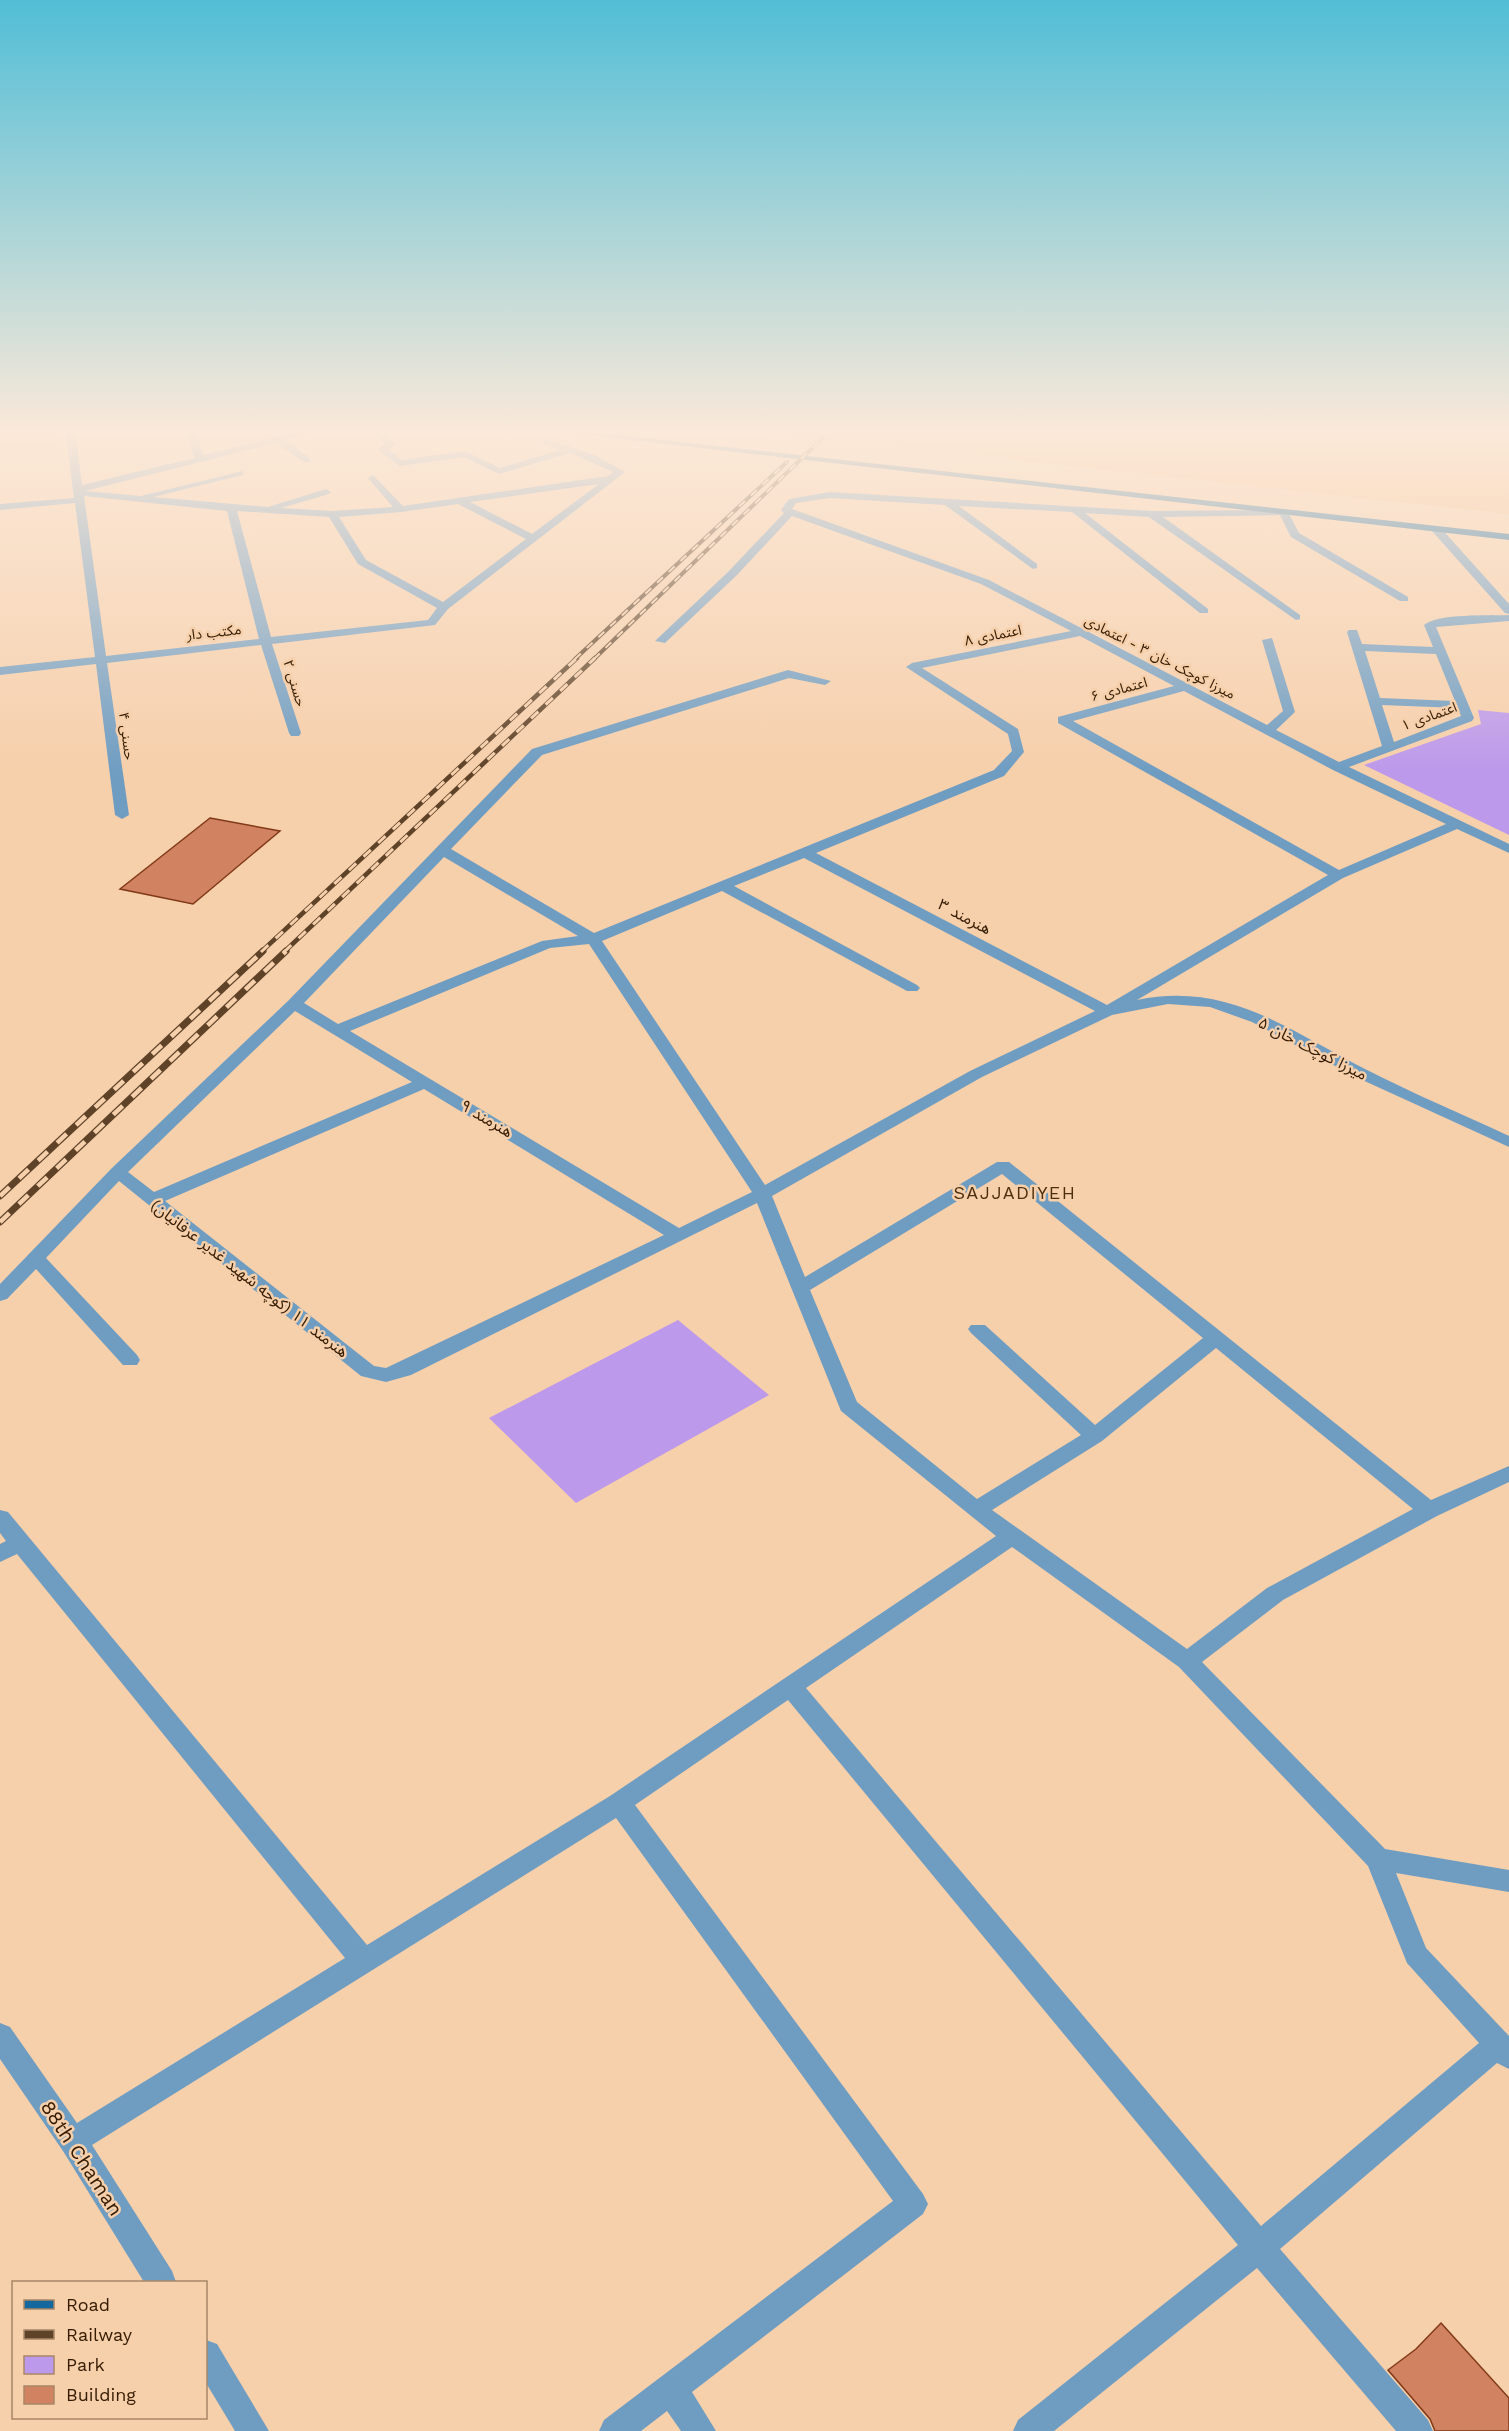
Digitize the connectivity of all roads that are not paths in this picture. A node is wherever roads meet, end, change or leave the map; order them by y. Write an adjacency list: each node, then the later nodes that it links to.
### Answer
1 (86, 543): 26 (street, حسنی ۴)
2 (241, 543): 23 (street, حسنی ۲)
3 (350, 543): 14 (street)
4 (527, 543): 14 (street)
5 (761, 543): 21 (street)
6 (883, 543): 20 (street, میرزا کوچک خان ۳ - اعتمادی)
7 (1003, 543): 12 (street)
8 (1119, 543): 15 (street)
9 (1193, 543): 17 (street)
10 (1311, 543): 13 (street)
11 (1450, 543): 16 (street)
12 (1033, 566)
13 (1404, 599)
14 (444, 608): 23 (street, مکتب دار)
15 (1204, 611)
16 (1509, 611)
17 (1296, 617)
18 (1509, 618): 25 (street, اعتمادی ۱)
19 (1353, 632): 24 (street)
20 (1080, 633): 29 (street, میرزا کوچک خان ۳ - اعتمادی); 40 (street, اعتمادی ۸)
21 (661, 640)
22 (1268, 640): 32 (street)
23 (267, 642): 26 (street, مکتب دار); 33 (street, حسنی ۲)
24 (1358, 647): 25 (street); 30 (street)
25 (1441, 651): 31 (street, اعتمادی ۱)
26 (102, 660): 27 (street, مکتب دار); 36 (street, حسنی ۴)
27 (0, 671)
28 (825, 681): 39 (street)
29 (1184, 687): 32 (street, میرزا کوچک خان ۳ - اعتمادی); 41 (street, اعتمادی ۶)
30 (1374, 701): 31 (street); 34 (street)
31 (1463, 705): 34 (street, اعتمادی ۱)
32 (1268, 730): 35 (street, میرزا کوچک خان ۳ - اعتمادی)
33 (295, 733)
34 (1389, 747): 35 (street, اعتمادی ۱)
35 (1338, 766): 37 (street, میرزا کوچک خان ۳ - اعتمادی)
36 (122, 815)
37 (1458, 824): 38 (street, میرزا کوچک خان ۳ - اعتمادی); 41 (street)
38 (1509, 849)
39 (442, 850): 43 (street); 45 (street)
40 (806, 853): 42 (street); 46 (street, هنرمند ۳)
41 (1338, 875): 46 (street)
42 (723, 885): 43 (street); 44 (street)
43 (594, 939): 47 (street); 51 (street)
44 (912, 988)
45 (294, 1004): 47 (street, هنرمند ۹); 50 (street)
46 (1107, 1011): 49 (street, میرزا کوچک خان ۵); 51 (street)
47 (340, 1029): 48 (street, هنرمند ۹)
48 (427, 1082): 52 (street); 53 (street, هنرمند ۹)
49 (1509, 1142)
50 (118, 1172): 52 (street, هنرمند ۱۱ (کوچه شهید غدیر عرفانیان)); 54 (street)
51 (762, 1194): 53 (street); 55 (street)
52 (151, 1200): 53 (street, هنرمند ۱۱ (کوچه شهید غدیر عرفانیان))
53 (678, 1235)
54 (35, 1257): 56 (street); 59 (street)
55 (800, 1288): 58 (street); 62 (street)
56 (0, 1295)
57 (978, 1329): 60 (street)
58 (1215, 1338): 60 (street); 63 (street)
59 (130, 1360)
60 (1095, 1436): 62 (street)
61 (1509, 1473): 63 (street)
62 (976, 1510): 65 (street)
63 (1429, 1510): 67 (street)
64 (0, 1518): 66 (street)
65 (1012, 1536): 67 (street); 68 (street)
66 (10, 1548): 72 (street)
67 (1187, 1661): 70 (street)
68 (790, 1687): 69 (street); 76 (street)
69 (619, 1803): 72 (street); 79 (street)
70 (1378, 1859): 71 (street); 74 (street)
71 (1509, 1881)
72 (364, 1961): 75 (street)
73 (0, 2036): 75 (street, 88th Chaman)
74 (1504, 2050): 76 (street)
75 (73, 2141): 77 (street, 88th Chaman)
76 (1258, 2247): 83 (street); 84 (street)
77 (160, 2281)
78 (207, 2357): 80 (street)
79 (671, 2389): 81 (street); 82 (street)
80 (253, 2431)
81 (615, 2431)
82 (700, 2431)
83 (1029, 2431)
84 (1417, 2431)

